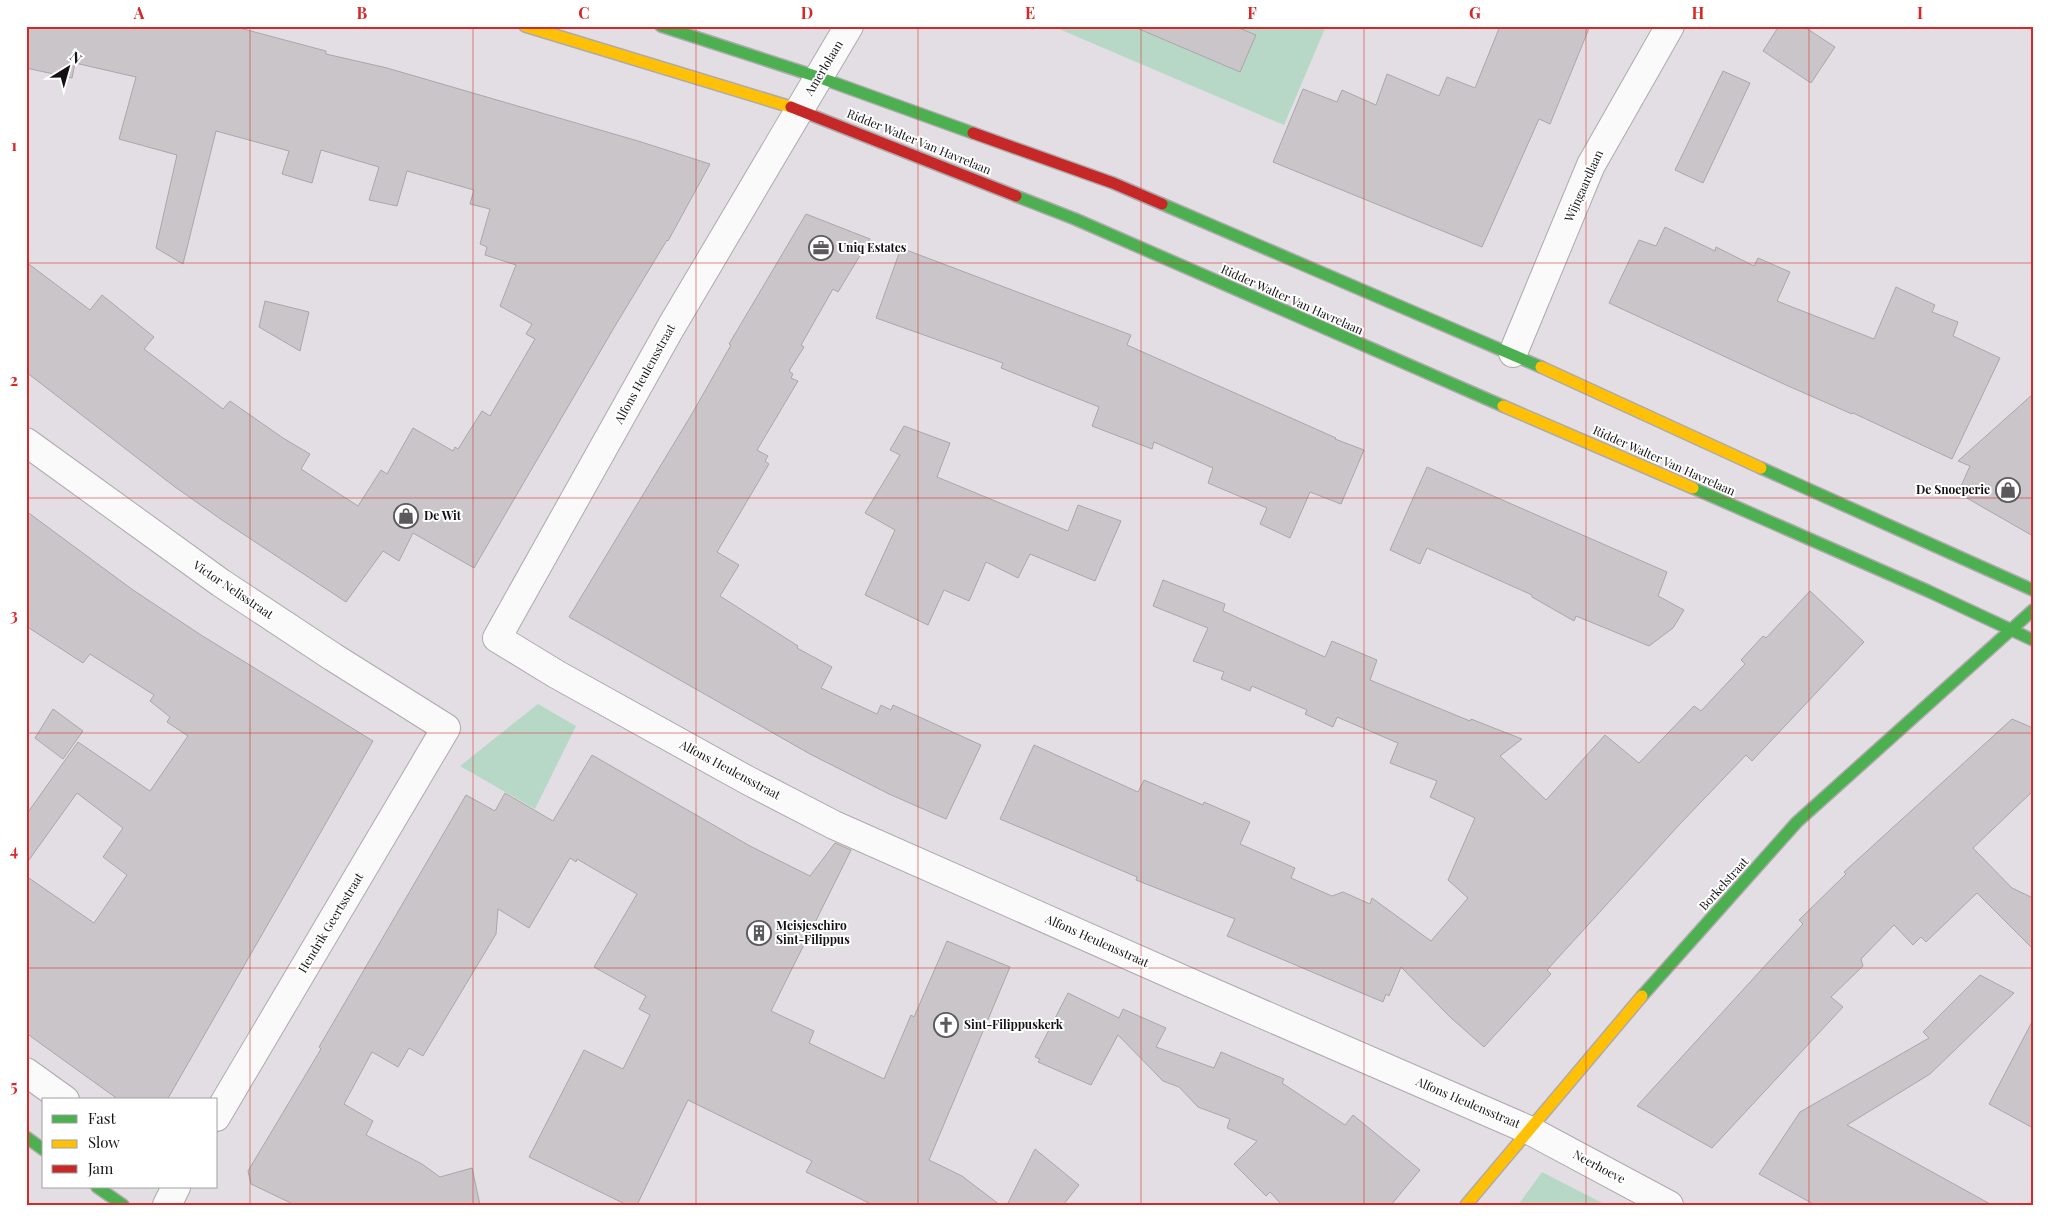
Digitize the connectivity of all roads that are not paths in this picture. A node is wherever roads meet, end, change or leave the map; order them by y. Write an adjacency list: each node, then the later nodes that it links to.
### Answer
1 (525, 26): 6 (main road, Ridder Walter Van Havrelaan)
2 (661, 26): 5 (main road, Ridder Walter Van Havrelaan)
3 (849, 26): 5 (street, Amerlolaan)
4 (1670, 26): 7 (street, Wijngaardlaan)
5 (818, 77): 6 (street, Amerlolaan); 7 (main road, Ridder Walter Van Havrelaan)
6 (799, 109): 11 (main road, Ridder Walter Van Havrelaan); 17 (street, Alfons Heulensstraat)
7 (1513, 353): 9 (main road, Ridder Walter Van Havrelaan)
8 (26, 442): 13 (street, Victor Nelisstraat)
9 (2033, 590)
10 (2033, 610): 11 (main road, Borkelstraat)
11 (2011, 630): 12 (main road, Ridder Walter Van Havrelaan); 17 (main road, Borkelstraat)
12 (2033, 640)
13 (446, 728): 16 (street, Hendrik Geertsstraat)
14 (26, 1072): 15 (street)
15 (62, 1098)
16 (218, 1114)
17 (1529, 1130): 24 (main road, Borkelstraat); 25 (street, Neerhoeve)
18 (26, 1137): 19 (main road)
19 (42, 1149)
20 (98, 1188): 22 (main road)
21 (176, 1188): 23 (street)
22 (123, 1205)
23 (167, 1205)
24 (1466, 1205)
25 (1669, 1205)

